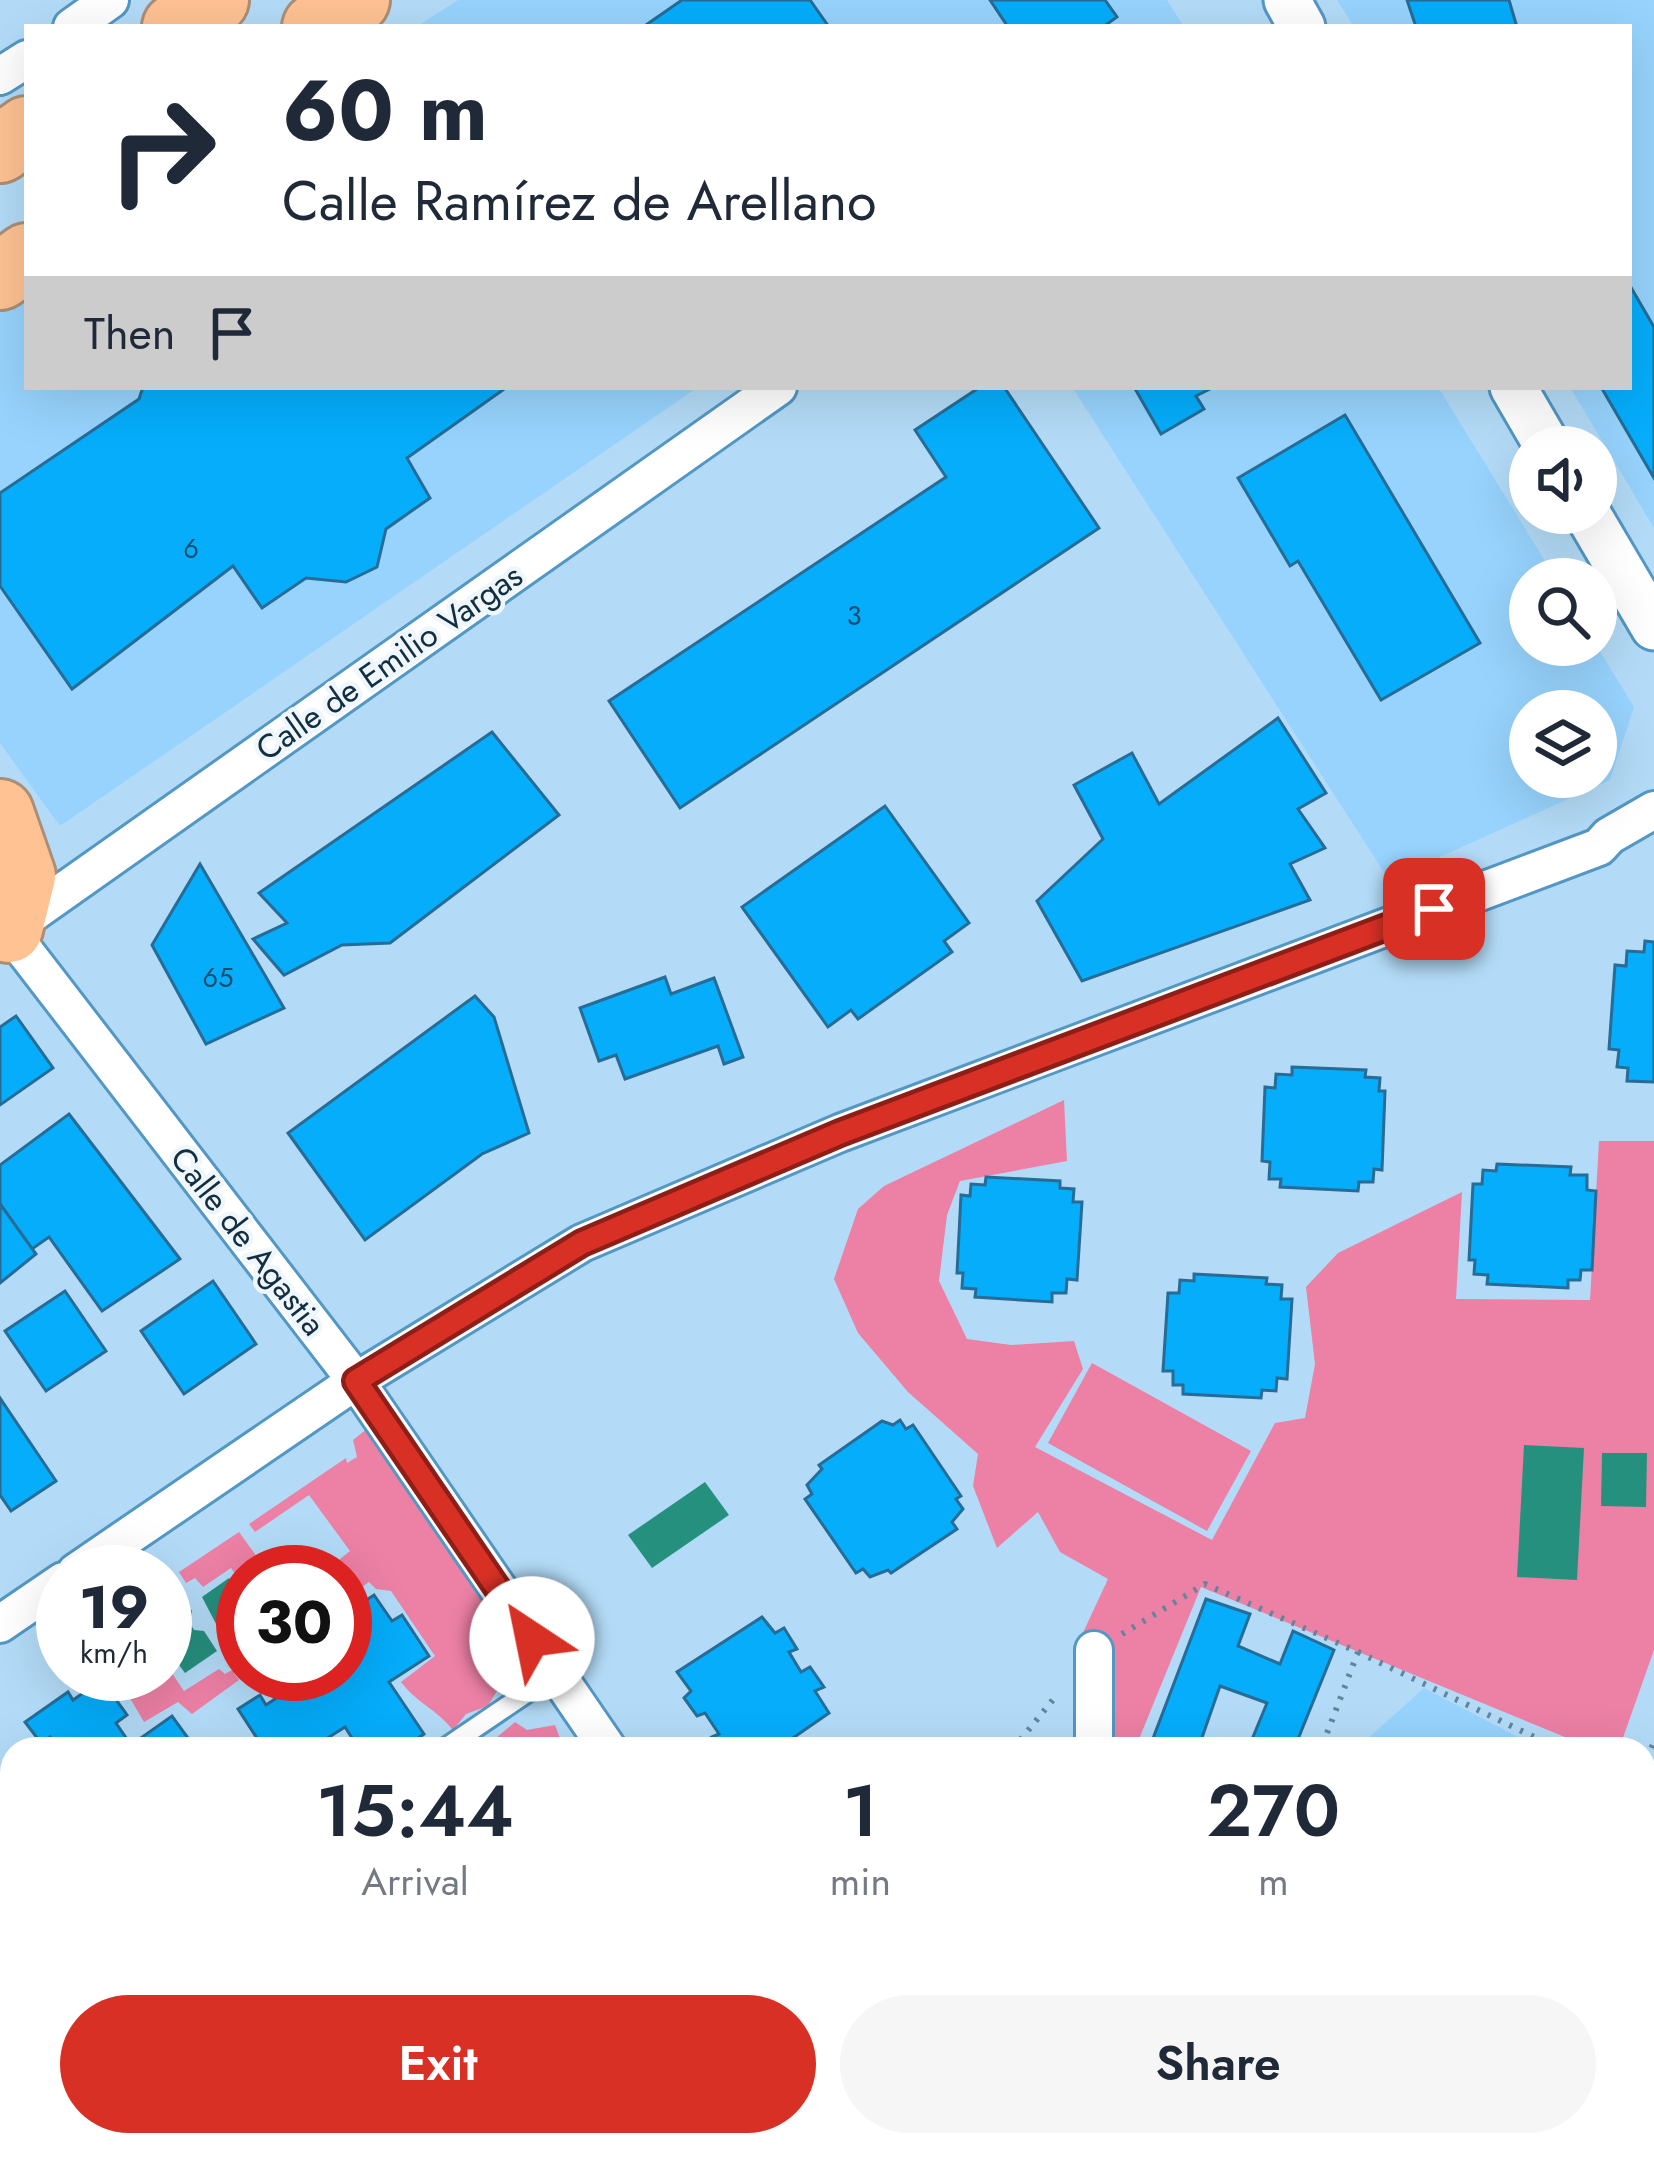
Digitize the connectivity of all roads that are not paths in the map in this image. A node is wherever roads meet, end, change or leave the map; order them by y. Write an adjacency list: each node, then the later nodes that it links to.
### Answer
1 (110, 0): 4 (street)
2 (215, 0): 5 (highway)
3 (356, 0): 6 (highway)
4 (76, 24)
5 (180, 24)
6 (320, 24)
7 (24, 61): 8 (street)
8 (0, 80)
9 (774, 390): 18 (street, Calle de Emilio Vargas)
10 (1515, 390): 11 (street)
11 (1536, 426)
12 (1599, 534): 13 (street)
13 (1654, 627)
14 (1654, 810): 17 (street)
15 (0, 813): 18 (highway)
16 (1654, 834): 17 (street)
17 (1599, 847): 19 (street)
18 (3, 928): 19 (street, Calle de Agastia)
19 (356, 1381): 20 (street); 24 (street, Calle de Agastia)
20 (116, 1545)
21 (36, 1599): 22 (street)
22 (0, 1624)
23 (1094, 1650): 27 (street)
24 (556, 1673): 25 (lane); 26 (street, Calle de Agastia)
25 (462, 1737)
26 (600, 1737)
27 (1094, 1737)

